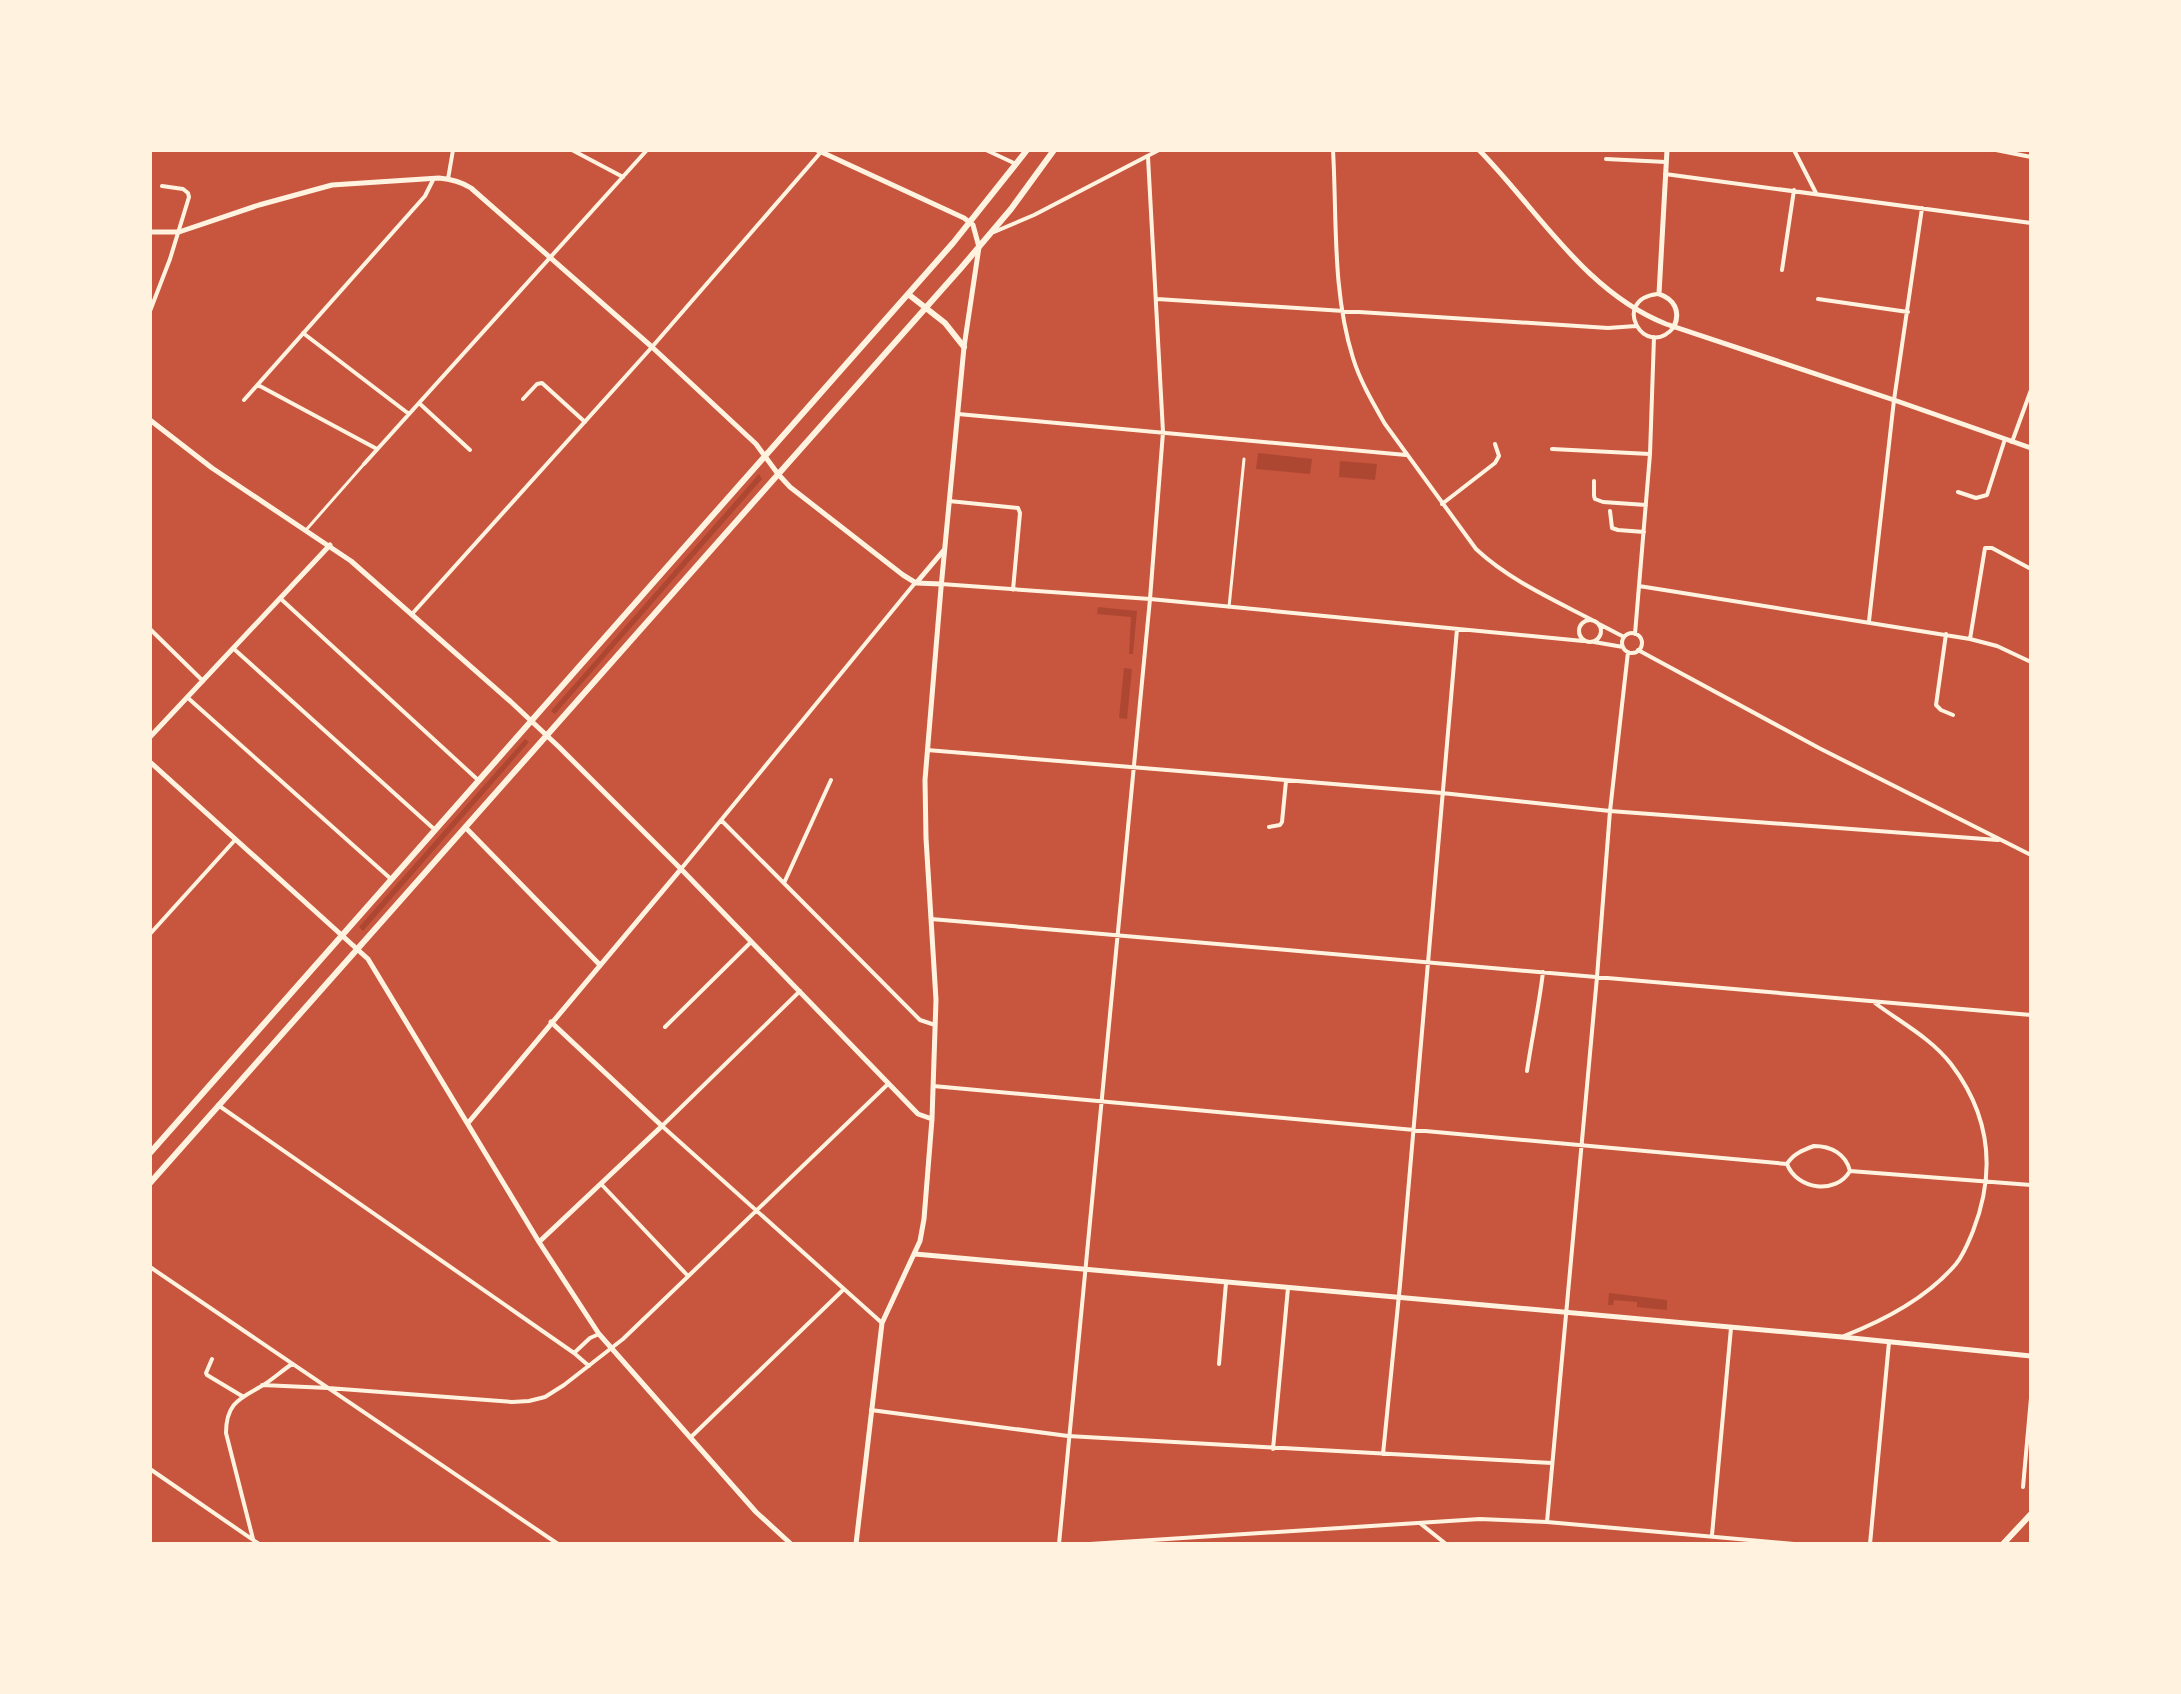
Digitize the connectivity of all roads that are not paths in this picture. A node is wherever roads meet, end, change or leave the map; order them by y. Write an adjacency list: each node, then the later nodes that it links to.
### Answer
1 (453, 150): 22 (street)
2 (572, 150): 20 (street)
3 (647, 150): 20 (street)
4 (986, 150): 18 (street)
5 (1027, 150): 18 (main road)
6 (1054, 150): 31 (main road)
7 (1159, 150): 14 (street)
8 (1333, 150): 42 (street)
9 (1479, 150): 40 (street)
10 (1667, 150): 17 (street)
11 (1794, 150): 25 (street)
12 (1996, 150): 15 (street)
13 (819, 151): 27 (street); 48 (street)
14 (1148, 157): 31 (street); 37 (street)
15 (2031, 157)
16 (1606, 159): 17 (street)
17 (1666, 162): 19 (street)
18 (1016, 164): 27 (main road)
19 (1665, 174): 24 (street); 36 (street)
20 (623, 177): 33 (street)
21 (434, 178): 22 (street); 30 (street); 46 (street)
22 (448, 179): 33 (street)
23 (162, 186): 30 (street)
24 (1794, 190): 25 (street); 34 (street)
25 (1816, 193): 26 (street)
26 (1922, 208): 28 (street); 43 (street)
27 (971, 223): 32 (street); 35 (main road)
28 (2031, 223)
29 (150, 232): 30 (street)
30 (179, 232): 41 (street)
31 (992, 232): 32 (main road)
32 (979, 247): 39 (main road); 49 (street)
33 (549, 258): 48 (street); 55 (street)
34 (1782, 270)
35 (908, 294): 39 (main road); 70 (main road)
36 (1659, 294): 40 (street); 45 (street)
37 (1157, 299): 42 (street); 60 (street)
38 (1818, 299): 43 (street)
39 (926, 307): 49 (main road); 73 (main road)
40 (1634, 309): 44 (street); 45 (street)
41 (150, 311)
42 (1342, 312): 44 (street); 69 (street)
43 (1908, 312): 54 (street)
44 (1636, 326): 47 (street)
45 (1674, 327): 47 (street); 54 (street)
46 (303, 333): 50 (street); 56 (street)
47 (1654, 337): 68 (street)
48 (652, 347): 59 (street); 70 (street)
49 (964, 347): 57 (street)
50 (258, 385): 53 (street); 65 (street)
51 (2031, 390): 62 (street)
52 (523, 399): 59 (street)
53 (244, 400)
54 (1894, 400): 61 (street); 95 (street)
55 (419, 403): 56 (street); 67 (street)
56 (410, 414): 65 (street)
57 (958, 414): 60 (street); 76 (street)
58 (150, 420): 80 (street)
59 (585, 422): 94 (street)
60 (1163, 432): 69 (street); 92 (street)
61 (2005, 439): 62 (street); 75 (street)
62 (2012, 442): 64 (street)
63 (1495, 444): 77 (street)
64 (2031, 448)
65 (377, 449): 72 (street)
66 (1552, 449): 68 (street)
67 (470, 450)
68 (1650, 454): 78 (street)
69 (1407, 455): 77 (street)
70 (765, 456): 73 (street); 112 (main road)
71 (1244, 459): 93 (street)
72 (364, 464): 80 (street)
73 (778, 474): 85 (street); 113 (main road)
74 (1594, 481): 78 (street)
75 (1958, 492)
76 (949, 501): 83 (street); 89 (street)
77 (1442, 504): 96 (street)
78 (1646, 505): 81 (street)
79 (1610, 511): 81 (street)
80 (305, 530): 82 (street)
81 (1644, 532): 88 (street)
82 (330, 545): 90 (street); 94 (street)
83 (944, 549): 85 (street); 87 (street)
84 (2031, 569): 102 (street)
85 (916, 583): 86 (street); 123 (street)
86 (925, 584): 87 (street); 91 (street)
87 (941, 584): 89 (street); 91 (street)
88 (1639, 586): 95 (street); 99 (street)
89 (1013, 590): 92 (street)
90 (281, 599): 105 (street); 118 (street)
91 (940, 599): 115 (street)
92 (1150, 599): 93 (street); 117 (street)
93 (1229, 607): 98 (street)
94 (412, 614): 112 (street)
95 (1869, 621): 100 (street)
96 (1596, 622): 101 (street); 103 (street); 104 (street)
97 (150, 629): 109 (street)
98 (1457, 629): 103 (street); 121 (street)
99 (1635, 634): 101 (street); 107 (street)
100 (1946, 634): 102 (street); 111 (street)
101 (1624, 637): 106 (street)
102 (1970, 639): 108 (street)
103 (1583, 641): 104 (street)
104 (1592, 642): 106 (street)
105 (234, 649): 109 (street); 126 (street)
106 (1625, 649): 107 (street); 122 (street)
107 (1638, 650): 128 (street)
108 (2031, 662)
109 (203, 681): 110 (street)
110 (188, 698): 114 (street); 131 (street)
111 (1953, 715)
112 (531, 720): 113 (street); 118 (main road)
113 (547, 735): 124 (main road); 130 (street)
114 (150, 737)
115 (927, 750): 117 (street); 133 (street)
116 (150, 762): 127 (street)
117 (1133, 768): 120 (street); 136 (street)
118 (478, 780): 126 (main road)
119 (831, 780): 132 (street)
120 (1286, 781): 121 (street); 125 (street)
121 (1442, 793): 122 (street); 139 (street)
122 (1610, 811): 128 (street); 142 (street)
123 (721, 820): 130 (street); 132 (street)
124 (465, 827): 138 (main road); 140 (street)
125 (1269, 827)
126 (435, 830): 131 (main road)
127 (235, 840): 134 (street); 135 (street)
128 (1998, 840): 129 (street)
129 (2031, 855)
130 (681, 869): 137 (street); 140 (street)
131 (391, 879): 135 (main road)
132 (784, 883): 147 (street)
133 (931, 919): 136 (street); 147 (street)
134 (150, 934)
135 (342, 935): 138 (street); 159 (main road)
136 (1117, 935): 139 (street); 152 (street)
137 (751, 942): 143 (street); 148 (street)
138 (357, 949): 153 (main road); 155 (street)
139 (1428, 963): 141 (street); 157 (street)
140 (600, 965): 146 (street)
141 (1543, 972): 142 (street); 149 (street)
142 (1597, 977): 144 (street); 158 (street)
143 (800, 991): 150 (street); 156 (street)
144 (1872, 1001): 145 (street); 162 (street)
145 (2031, 1015)
146 (551, 1022): 155 (street); 156 (street)
147 (936, 1026): 151 (street)
148 (665, 1027)
149 (1527, 1071)
150 (888, 1084): 154 (street); 166 (street)
151 (933, 1086): 152 (street); 154 (street)
152 (1101, 1102): 157 (street); 170 (street)
153 (218, 1105): 163 (main road); 183 (street)
154 (932, 1119): 168 (street)
155 (468, 1123): 167 (street)
156 (662, 1126): 164 (street); 166 (street)
157 (1414, 1130): 158 (street); 175 (street)
158 (1582, 1145): 160 (street); 176 (street)
159 (150, 1153)
160 (1787, 1164): 161 (street); 161 (street)
161 (1850, 1171): 162 (street)
162 (1986, 1182): 165 (street); 180 (street)
163 (150, 1183)
164 (602, 1185): 167 (street); 171 (street)
165 (2031, 1185)
166 (756, 1212): 171 (street); 174 (street)
167 (539, 1242): 179 (street)
168 (915, 1254): 170 (street); 177 (street)
169 (150, 1267): 186 (street)
170 (1085, 1270): 172 (street); 194 (street)
171 (689, 1276): 182 (street)
172 (1226, 1283): 173 (street); 187 (street)
173 (1288, 1288): 175 (street); 196 (street)
174 (844, 1289): 177 (street); 195 (street)
175 (1399, 1298): 176 (street); 197 (street)
176 (1566, 1313): 178 (street); 198 (street)
177 (882, 1323): 193 (street)
178 (1731, 1328): 180 (street); 204 (street)
179 (599, 1334): 182 (street); 183 (street)
180 (1842, 1337): 181 (street)
181 (1889, 1342): 184 (street); 214 (street)
182 (612, 1349): 188 (street); 195 (street)
183 (574, 1353): 188 (street)
184 (2031, 1356)
185 (212, 1359): 191 (street)
186 (292, 1364): 189 (street); 190 (street)
187 (1219, 1364)
188 (589, 1366): 190 (street)
189 (262, 1385): 190 (street); 191 (street)
190 (328, 1388): 207 (street)
191 (242, 1396): 205 (street)
192 (2031, 1398): 200 (street)
193 (871, 1410): 194 (street); 209 (street)
194 (1068, 1436): 196 (street); 210 (street)
195 (691, 1437): 208 (street)
196 (1273, 1449): 197 (street)
197 (1383, 1454): 198 (street)
198 (1552, 1463): 202 (street)
199 (150, 1469): 205 (street)
200 (2023, 1487)
201 (2031, 1514): 215 (main road)
202 (1547, 1522): 203 (street); 204 (street)
203 (1419, 1523): 211 (street); 212 (street)
204 (1712, 1535): 213 (street)
205 (253, 1539): 206 (street)
206 (259, 1544)
207 (558, 1544)
208 (791, 1544)
209 (856, 1544)
210 (1059, 1544)
211 (1090, 1544)
212 (1446, 1544)
213 (1794, 1544)
214 (1870, 1544)
215 (2003, 1544)

